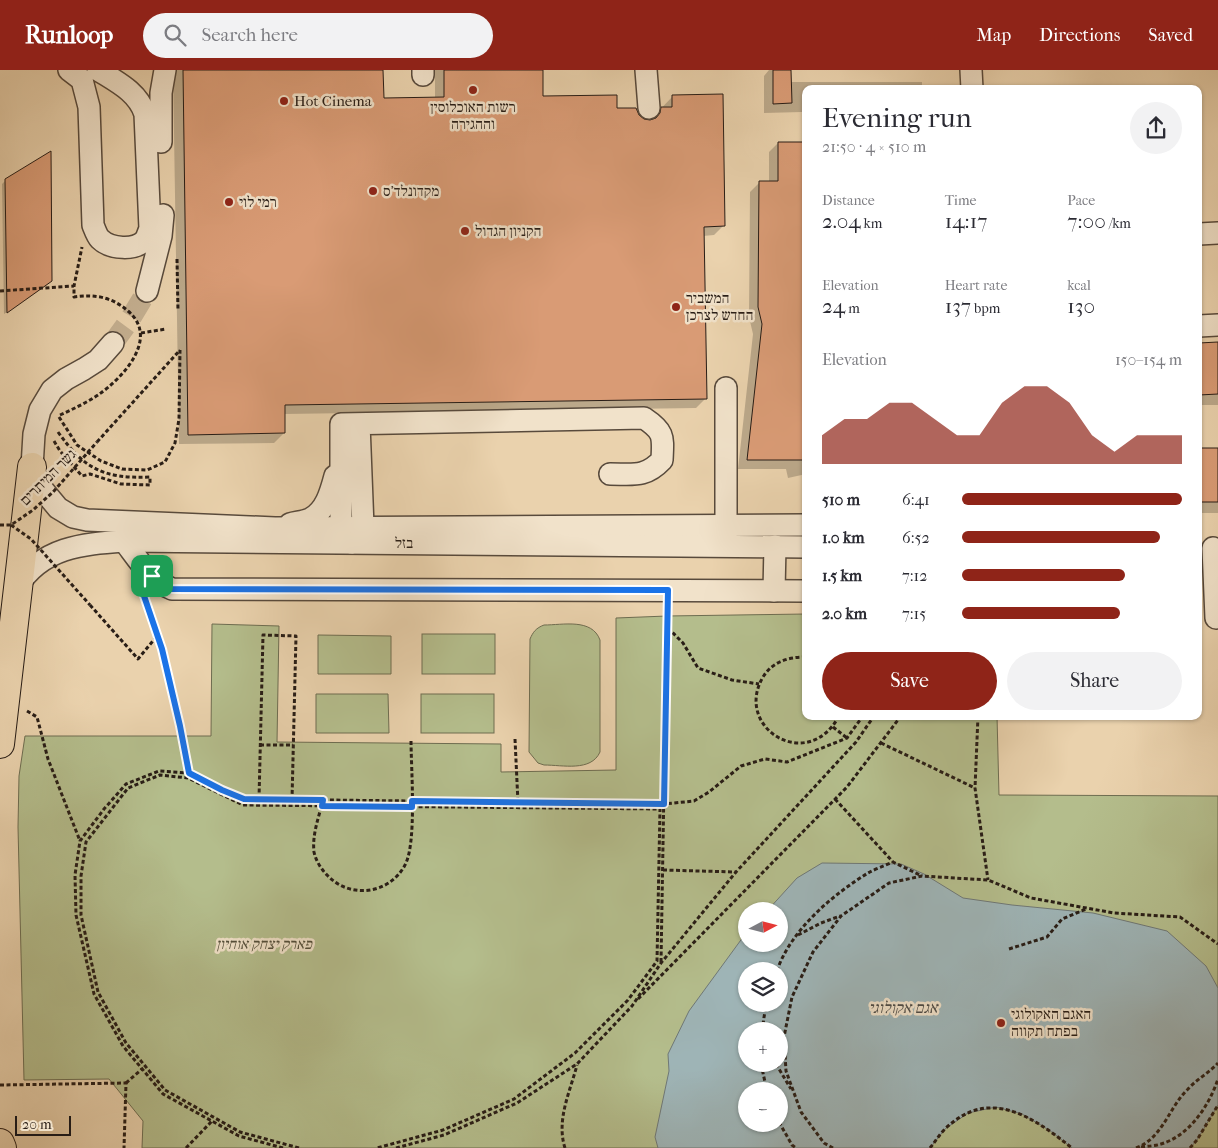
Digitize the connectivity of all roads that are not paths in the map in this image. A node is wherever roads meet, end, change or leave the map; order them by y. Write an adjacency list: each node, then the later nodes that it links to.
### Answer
1 (69, 70): 2 (street)
2 (98, 70)
3 (123, 70): 9 (street)
4 (165, 70): 9 (street)
5 (646, 70): 8 (street)
6 (971, 70): 7 (street)
7 (972, 85)
8 (649, 108)
9 (160, 118): 12 (street)
10 (1218, 233): 11 (street)
11 (1202, 234)
12 (147, 290)
13 (1218, 325): 14 (street)
14 (1202, 326)
15 (113, 343): 19 (street)
16 (726, 388): 22 (street)
17 (350, 424): 18 (street); 20 (street); 24 (street)
18 (341, 451): 23 (street); 24 (street)
19 (32, 467): 23 (street, בזל); 30 (main road)
20 (610, 474)
21 (802, 524): 22 (street, בזל)
22 (726, 525): 24 (street, בזל); 26 (street)
23 (275, 528): 24 (street, בזל)
24 (352, 532): 25 (street, בזל); 26 (street, בזל)
25 (124, 541): 30 (street, בזל); 31 (street)
26 (726, 546): 27 (street, בזל)
27 (775, 546): 28 (street, בזל); 31 (street)
28 (802, 547)
29 (1210, 548): 33 (street)
30 (17, 587): 34 (main road)
31 (774, 591): 32 (street)
32 (802, 591)
33 (1216, 618)
34 (0, 744)
35 (0, 1143): 36 (main road)
36 (2, 1148)

